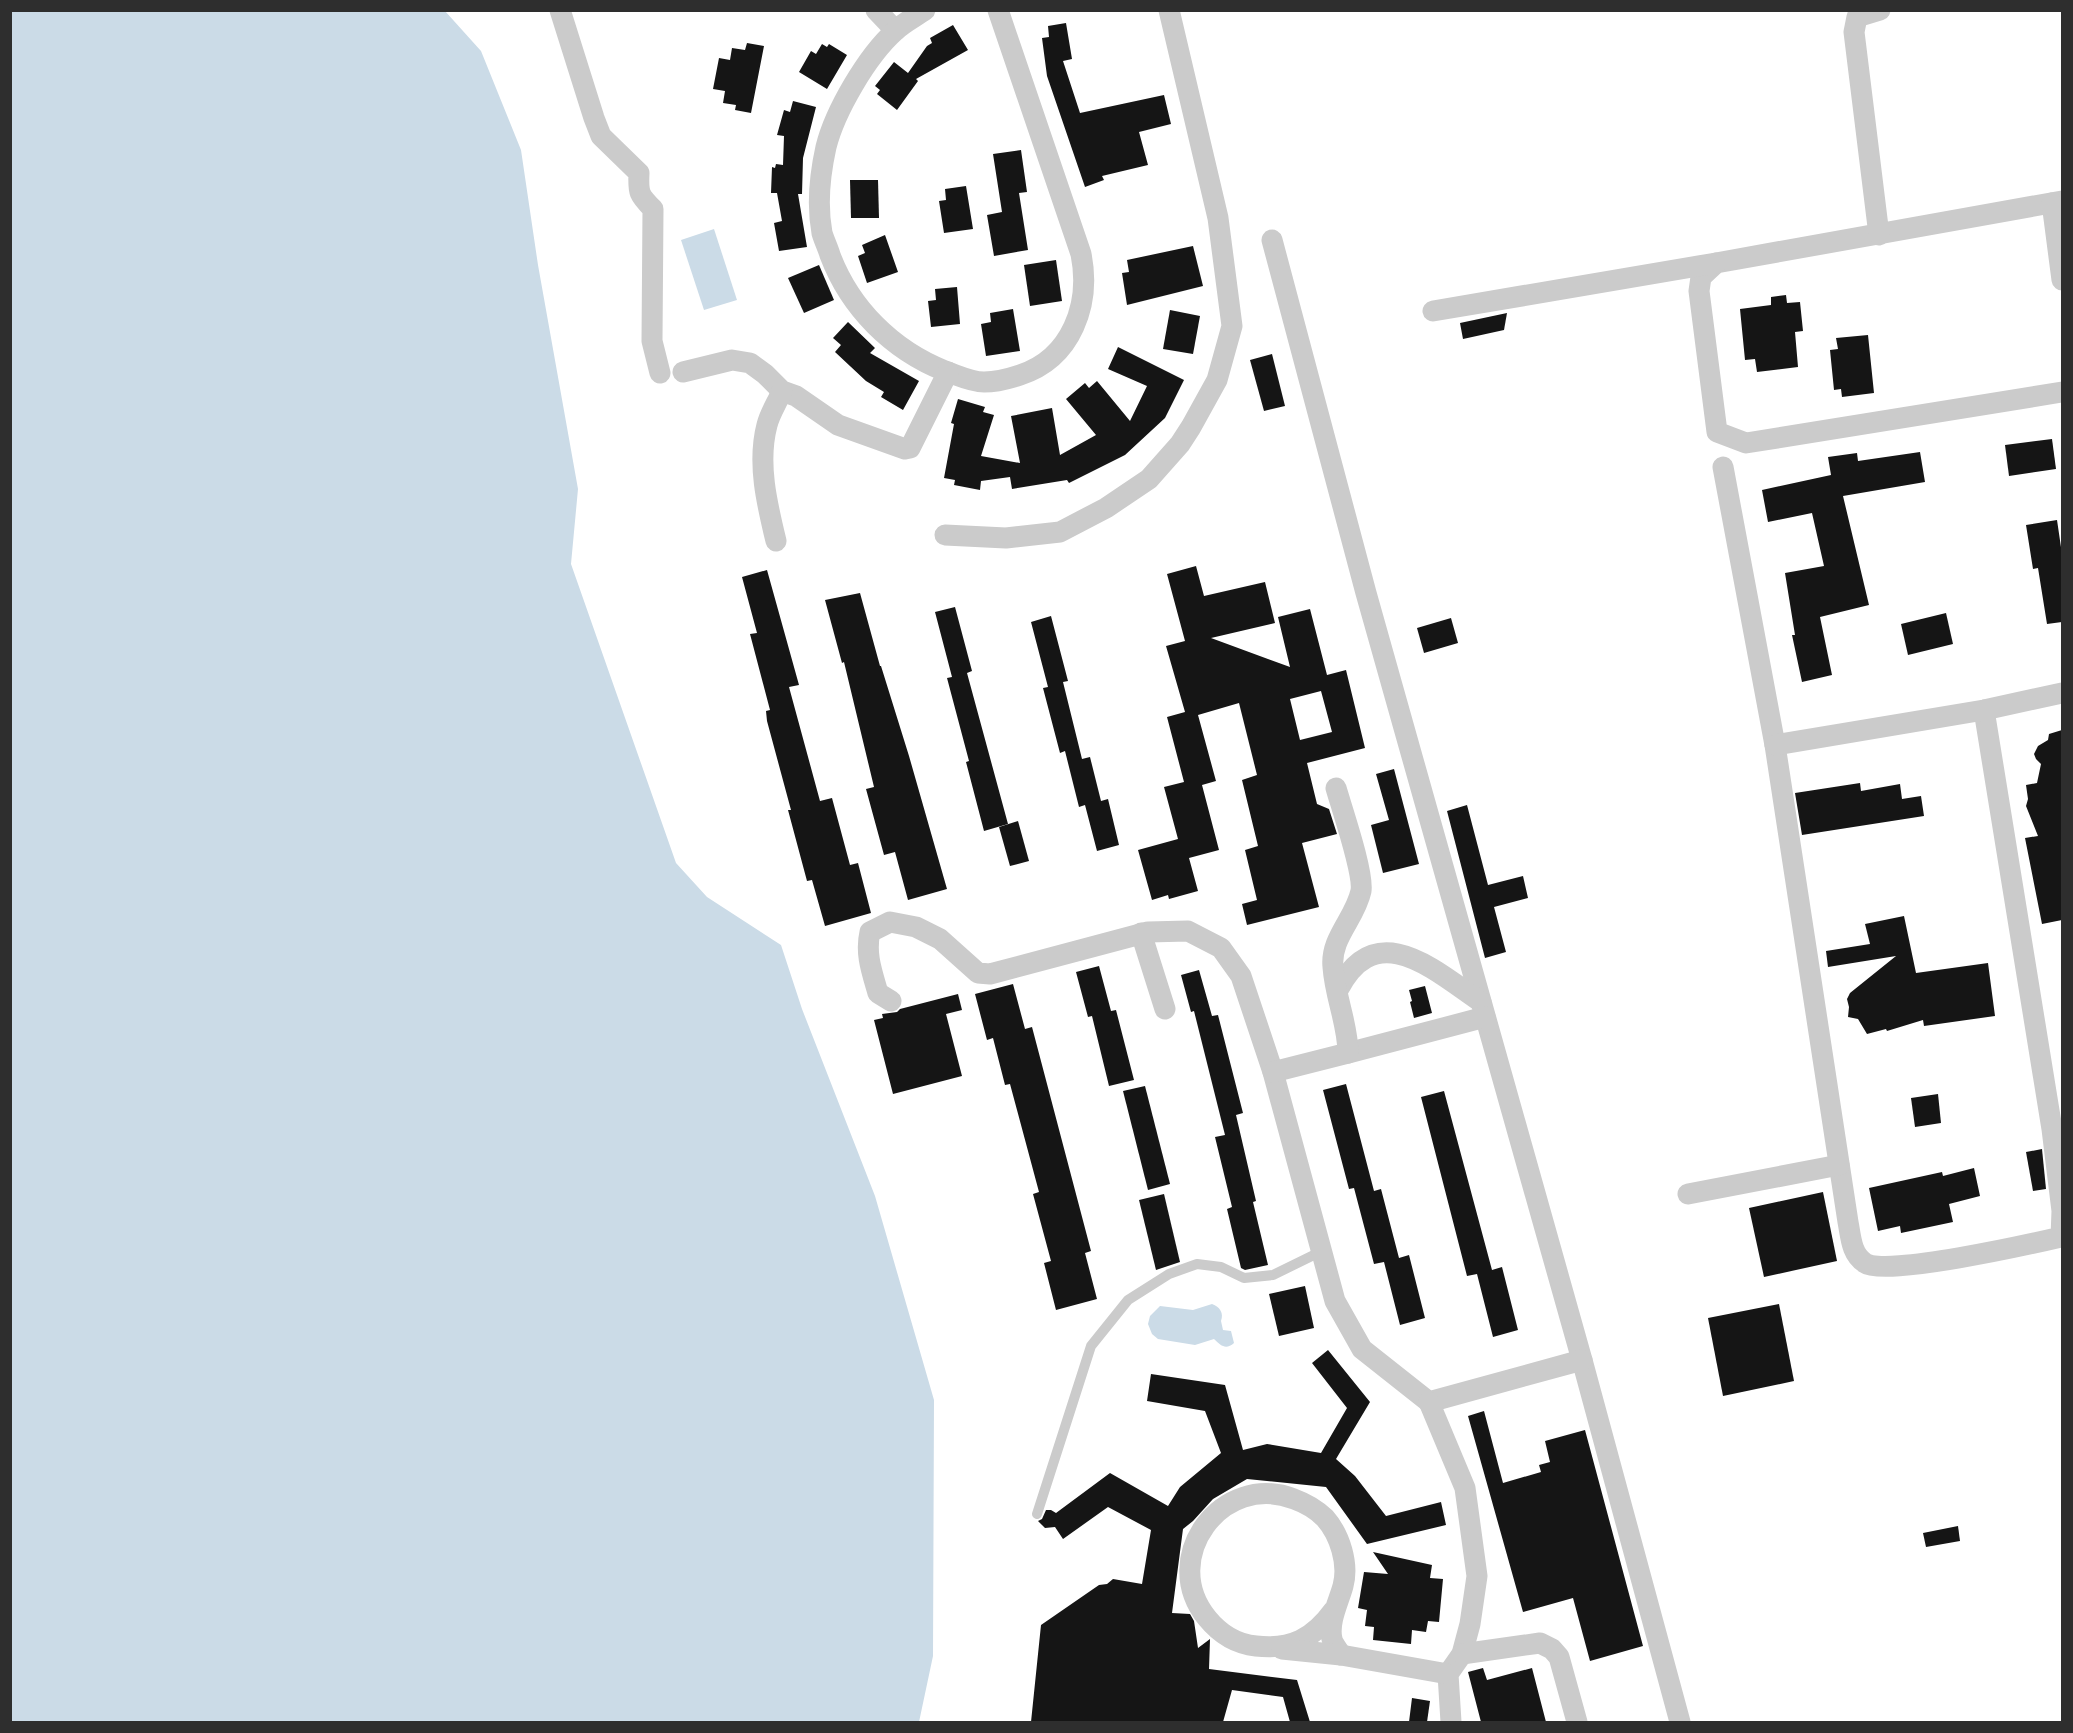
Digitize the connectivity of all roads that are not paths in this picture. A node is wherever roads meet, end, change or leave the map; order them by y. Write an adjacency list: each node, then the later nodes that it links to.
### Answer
1 (560, 10): 16 (street)
2 (876, 10): 7 (street)
3 (925, 10): 7 (street)
4 (998, 10): 15 (street)
5 (1170, 10): 20 (street)
6 (1880, 10): 9 (street)
7 (895, 30): 15 (street)
8 (2057, 202): 9 (street); 12 (street)
9 (1879, 236): 11 (street)
10 (1272, 240): 30 (street)
11 (1716, 263): 13 (street); 18 (street)
12 (2062, 280)
13 (1433, 311)
14 (683, 372): 17 (street)
15 (948, 372): 17 (street)
16 (660, 373)
17 (782, 391): 21 (street)
18 (2062, 392)
19 (1723, 467): 24 (street)
20 (945, 535)
21 (776, 541)
22 (2062, 693): 23 (street)
23 (1984, 710): 24 (street); 35 (street)
24 (1776, 745): 33 (street)
25 (1336, 788): 27 (street)
26 (1142, 933): 28 (street); 29 (street); 32 (street)
27 (1338, 990): 30 (street); 31 (street)
28 (891, 1001)
29 (1165, 1009)
30 (1483, 1010): 31 (street); 37 (street)
31 (1348, 1053): 32 (street)
32 (1273, 1072): 36 (street)
33 (1839, 1165): 34 (street); 35 (street)
34 (1688, 1194)
35 (2062, 1237)
36 (1322, 1251): 38 (street); 39 (lane)
37 (1582, 1360): 38 (street); 47 (street)
38 (1429, 1402): 42 (street)
39 (1037, 1514)
40 (1334, 1610): 41 (street); 41 (street); 43 (street)
41 (1276, 1648): 43 (street)
42 (1462, 1654): 44 (street); 46 (street)
43 (1341, 1655): 44 (street)
44 (1448, 1674): 45 (street)
45 (1451, 1722)
46 (1577, 1722)
47 (1680, 1722)

